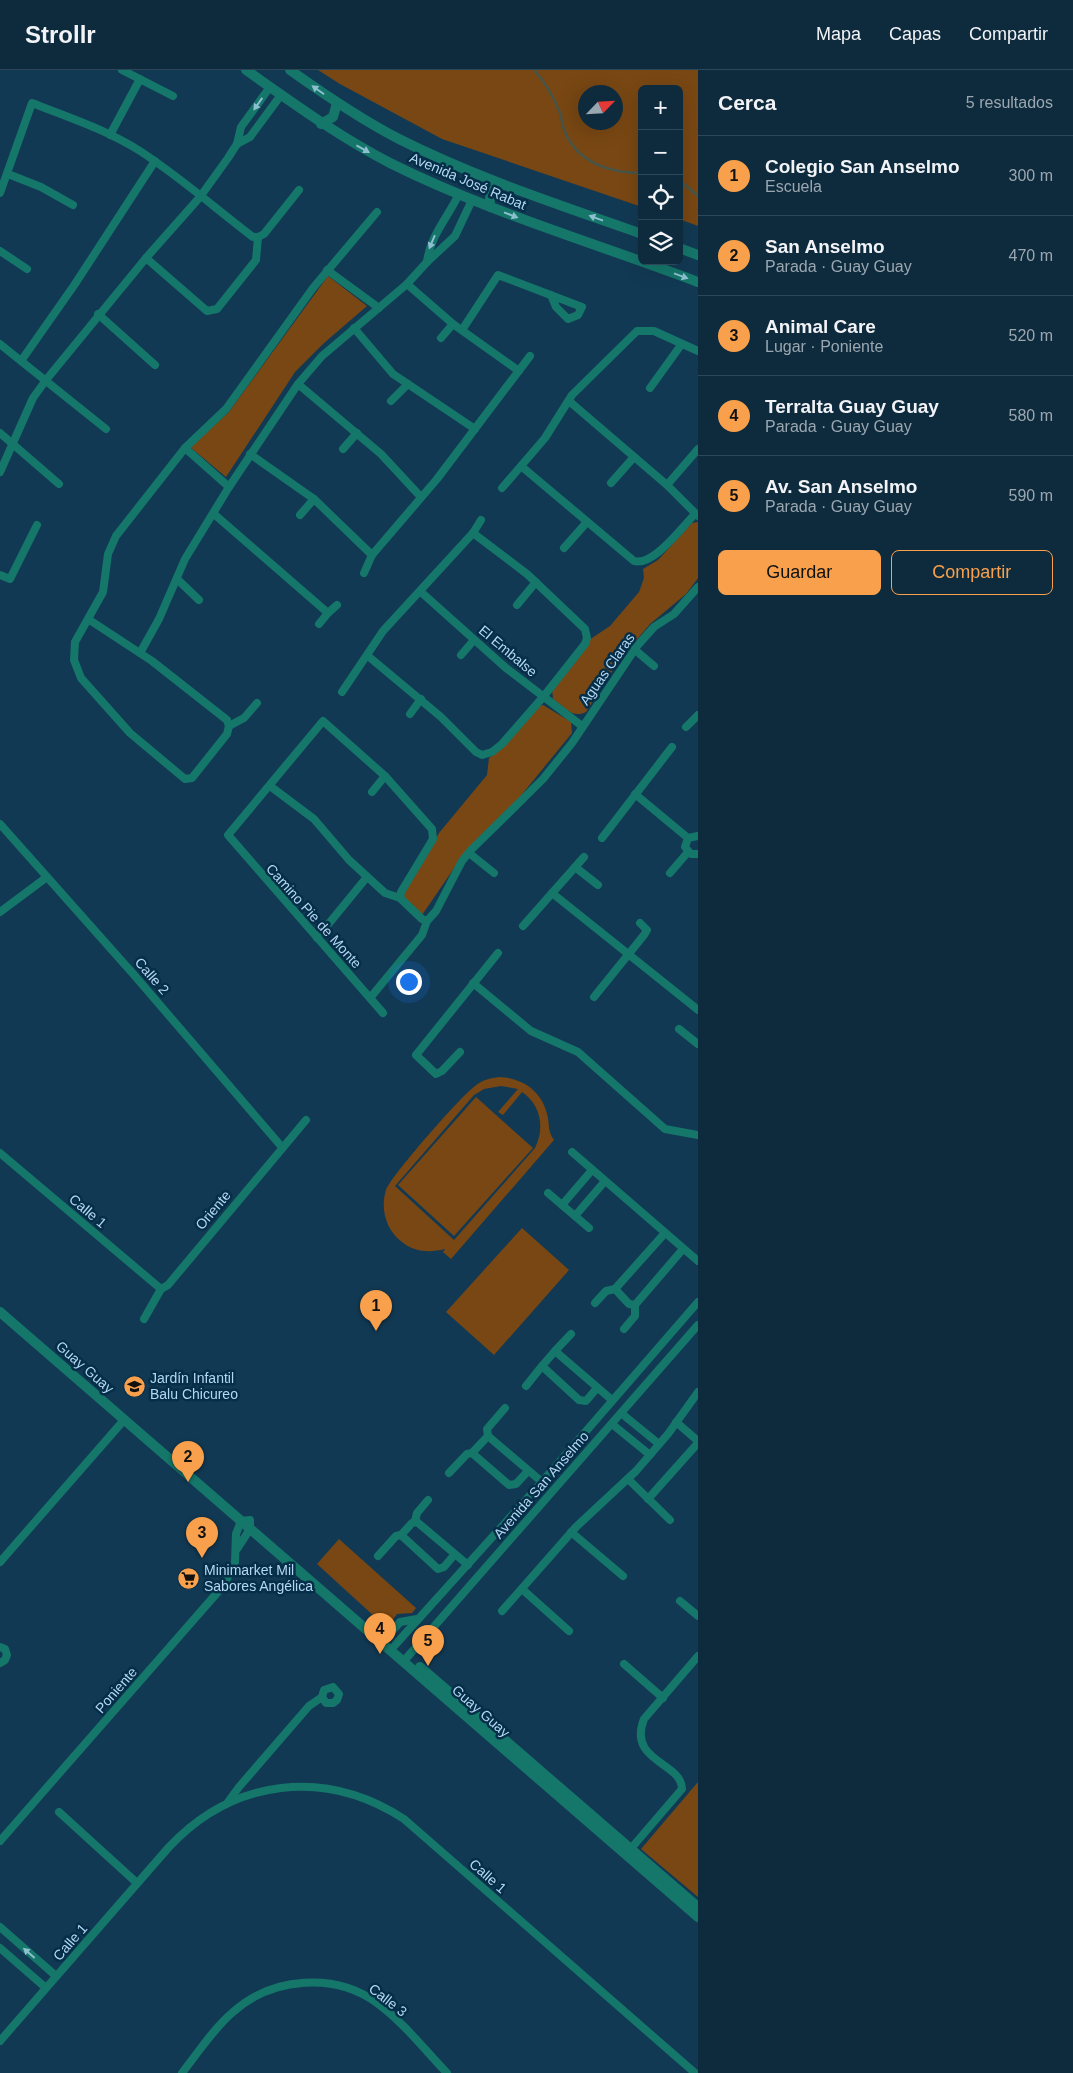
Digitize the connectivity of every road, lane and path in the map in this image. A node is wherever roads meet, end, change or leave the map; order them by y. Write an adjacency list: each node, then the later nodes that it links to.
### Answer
1 (122, 70): 4 (street)
2 (246, 70): 5 (street, Avenida José Rabat)
3 (290, 70): 8 (street, Avenida José Rabat, one-way to 3)
4 (140, 79): 7 (street); 10 (street)
5 (270, 87): 6 (street, Avenida José Rabat); 11 (street, one-way to 11)
6 (281, 95): 9 (street, Avenida José Rabat); 11 (street)
7 (174, 96)
8 (337, 103): 9 (street); 14 (street, Avenida José Rabat)
9 (321, 124): 17 (street, Avenida José Rabat, one-way to 17)
10 (110, 135): 12 (street); 13 (street)
11 (236, 144): 18 (street)
12 (155, 161): 18 (street); 45 (street)
13 (8, 174): 16 (street); 20 (street)
14 (502, 184): 21 (street); 23 (street, Avenida José Rabat, one-way to 14)
15 (299, 190): 24 (street)
16 (0, 194)
17 (459, 194): 19 (street, Avenida José Rabat); 29 (street, one-way to 29)
18 (200, 197): 24 (street); 28 (street)
19 (472, 200): 21 (street, Avenida José Rabat); 29 (street)
20 (74, 205)
21 (490, 207): 32 (street, Avenida José Rabat, one-way to 32)
22 (377, 212): 31 (street)
23 (638, 233)
24 (258, 237): 28 (street)
25 (683, 249): 27 (street)
26 (0, 251): 30 (street)
27 (698, 255)
28 (146, 258): 36 (street)
29 (427, 262): 33 (street)
30 (27, 269)
31 (328, 270): 35 (street); 59 (street)
32 (698, 282)
33 (407, 284): 35 (street); 37 (street)
34 (551, 295): 39 (street)
35 (379, 308): 38 (street)
36 (98, 314): 46 (street); 48 (street)
37 (453, 324): 39 (street); 40 (street)
38 (354, 328): 49 (street); 50 (street)
39 (462, 330): 47 (street)
40 (441, 338)
41 (0, 344): 45 (street)
42 (681, 345): 43 (street); 51 (street); 53 (street)
43 (698, 351)
44 (530, 356): 47 (street)
45 (21, 361): 48 (street)
46 (155, 365)
47 (518, 371): 55 (street)
48 (46, 380): 54 (street); 58 (street)
49 (298, 384): 57 (street); 62 (street)
50 (408, 384): 52 (street); 55 (street)
51 (650, 388)
52 (390, 401)
53 (569, 401): 63 (street); 64 (street)
54 (106, 429)
55 (475, 429): 71 (street)
56 (0, 433): 58 (street)
57 (357, 433): 60 (street); 71 (street)
58 (12, 444): 65 (street); 67 (street)
59 (185, 448): 69 (street); 92 (street)
60 (343, 449)
61 (698, 449): 68 (street)
62 (250, 454): 69 (street); 72 (street)
63 (634, 457): 66 (street); 68 (street)
64 (521, 466): 70 (street); 77 (street)
65 (0, 472)
66 (612, 483)
67 (58, 484)
68 (666, 485): 75 (street)
69 (229, 487): 73 (street)
70 (502, 488)
71 (420, 496): 81 (street)
72 (314, 499): 74 (street); 81 (street)
73 (214, 514): 84 (street); 91 (street)
74 (300, 515)
75 (697, 516): 77 (street)
76 (481, 520): 79 (street)
77 (587, 522): 80 (street)
78 (37, 525): 83 (street)
79 (474, 534): 85 (street); 87 (street)
80 (564, 548)
81 (372, 555): 82 (street)
82 (364, 573)
83 (0, 575)
84 (176, 579): 88 (street); 96 (street)
85 (536, 582): 90 (street); 101 (street)
86 (698, 587): 95 (street, Aguas Claras)
87 (420, 592): 94 (street, El Embalse); 98 (street)
88 (199, 600)
89 (337, 605): 91 (street)
90 (517, 605)
91 (328, 613): 93 (street)
92 (88, 619): 96 (street); 106 (street)
93 (319, 624)
94 (474, 640): 97 (street); 101 (street, El Embalse)
95 (634, 649): 99 (street); 107 (street, Aguas Claras)
96 (140, 653): 106 (street)
97 (461, 655)
98 (368, 656): 100 (street); 102 (street)
99 (654, 666)
100 (342, 692)
101 (544, 696): 102 (street); 107 (street, El Embalse)
102 (421, 699): 104 (street)
103 (257, 703): 106 (street)
104 (410, 714)
105 (698, 715): 108 (street)
106 (229, 726)
107 (582, 726): 119 (street, Aguas Claras)
108 (686, 727)
109 (672, 747): 113 (street)
110 (385, 776): 111 (street); 112 (street); 129 (street)
111 (270, 786): 126 (street); 134 (street, Camino Pie de Monte)
112 (372, 792)
113 (635, 794): 116 (street); 117 (street)
114 (0, 824): 125 (street, Calle 2)
115 (698, 836): 117 (street)
116 (602, 838)
117 (688, 838): 118 (street)
118 (688, 852): 120 (street); 124 (street)
119 (469, 853): 123 (street); 131 (street, Aguas Claras)
120 (698, 855)
121 (584, 857): 122 (street)
122 (575, 867): 127 (street); 128 (street)
123 (494, 873)
124 (670, 873)
125 (47, 877): 130 (street); 147 (street, Calle 2)
126 (367, 877): 129 (street); 134 (street)
127 (598, 885)
128 (552, 893): 133 (street); 136 (street)
129 (400, 898): 131 (street)
130 (0, 912)
131 (427, 921): 139 (street, Aguas Claras)
132 (640, 923): 136 (street)
133 (523, 926)
134 (317, 938): 139 (street, Camino Pie de Monte)
135 (498, 953): 137 (street)
136 (629, 954): 138 (street); 140 (street)
137 (473, 983): 144 (street); 146 (street)
138 (594, 997)
139 (370, 998): 141 (street, Camino Pie de Monte)
140 (698, 1010)
141 (383, 1013)
142 (679, 1029): 143 (street)
143 (698, 1044)
144 (460, 1052)
145 (306, 1120): 147 (street, Oriente)
146 (698, 1135)
147 (281, 1146): 159 (street, Oriente)
148 (572, 1152): 150 (street)
149 (0, 1153): 159 (street, Calle 1)
150 (592, 1170): 151 (street); 153 (street)
151 (605, 1181): 154 (street); 156 (street)
152 (548, 1193): 153 (street)
153 (562, 1205): 154 (street)
154 (575, 1216): 155 (street)
155 (589, 1228)
156 (665, 1233): 157 (street); 160 (street)
157 (683, 1248): 158 (street); 163 (street)
158 (698, 1262)
159 (161, 1289): 165 (street, Oriente)
160 (615, 1290): 162 (street); 163 (street)
161 (698, 1302): 175 (street)
162 (595, 1303)
163 (635, 1305): 167 (street)
164 (0, 1312): 169 (street, Guay Guay)
165 (144, 1319)
166 (698, 1325): 177 (street, Avenida San Anselmo)
167 (624, 1329)
168 (571, 1334): 170 (street)
169 (43, 1350): 178 (street, Guay Guay); 184 (street, Guay Guay)
170 (555, 1351): 171 (street); 173 (street)
171 (542, 1366): 172 (street); 173 (street)
172 (526, 1386)
173 (597, 1388): 175 (street)
174 (698, 1392): 179 (street)
175 (612, 1400): 190 (street)
176 (505, 1408): 181 (street)
177 (621, 1413): 180 (street, Avenida San Anselmo); 183 (street)
178 (124, 1420): 184 (street, Guay Guay); 201 (street)
179 (676, 1422): 182 (street); 183 (street)
180 (612, 1424): 186 (street); 215 (street, Avenida San Anselmo)
181 (488, 1436): 185 (street); 187 (street)
182 (698, 1442): 191 (street)
183 (659, 1444): 186 (street)
184 (165, 1452): 195 (street, Guay Guay)
185 (472, 1453): 187 (street); 188 (street)
186 (650, 1455): 189 (street)
187 (528, 1471): 190 (street)
188 (449, 1474)
189 (628, 1479): 191 (street); 196 (street)
190 (542, 1482): 203 (street)
191 (648, 1499): 193 (street)
192 (428, 1500): 194 (street)
193 (670, 1520)
194 (415, 1521): 197 (street); 199 (street)
195 (247, 1523): 198 (street, Poniente); 198 (street, Poniente); 202 (street, Guay Guay)
196 (571, 1532): 204 (street); 205 (street)
197 (401, 1535): 199 (street); 200 (street)
198 (237, 1549): 223 (street, Poniente)
199 (455, 1554): 203 (street)
200 (378, 1556)
201 (0, 1562)
202 (295, 1564): 211 (street, Guay Guay); 215 (street, Guay Guay)
203 (468, 1565): 209 (street)
204 (623, 1576)
205 (522, 1589): 207 (street); 210 (street)
206 (680, 1601): 208 (street)
207 (502, 1611)
208 (698, 1616)
209 (417, 1619): 211 (street); 212 (street)
210 (569, 1631)
211 (386, 1638): 212 (street, Guay Guay)
212 (395, 1646): 215 (street, Guay Guay)
213 (0, 1647): 216 (street)
214 (698, 1656): 220 (street)
215 (406, 1659): 218 (street, Guay Guay)
216 (0, 1663)
217 (624, 1664): 220 (street)
218 (438, 1687): 224 (street, Guay Guay); 224 (street, Guay Guay)
219 (322, 1697): 221 (street, Calle 1)
220 (663, 1698): 224 (street)
221 (228, 1802): 225 (street, Calle 1); 235 (street, Calle 1)
222 (59, 1812): 225 (street)
223 (0, 1841)
224 (629, 1852): 226 (street, Guay Guay); 227 (street, Guay Guay)
225 (137, 1884): 230 (street, Calle 1)
226 (698, 1907)
227 (698, 1917)
228 (0, 1927): 230 (street, one-way to 228)
229 (0, 1948): 231 (street)
230 (56, 1976): 231 (street, Calle 1)
231 (46, 1988): 232 (street, Calle 1)
232 (0, 2041)
233 (182, 2073): 234 (street, Calle 3)
234 (447, 2073)
235 (695, 2073)

